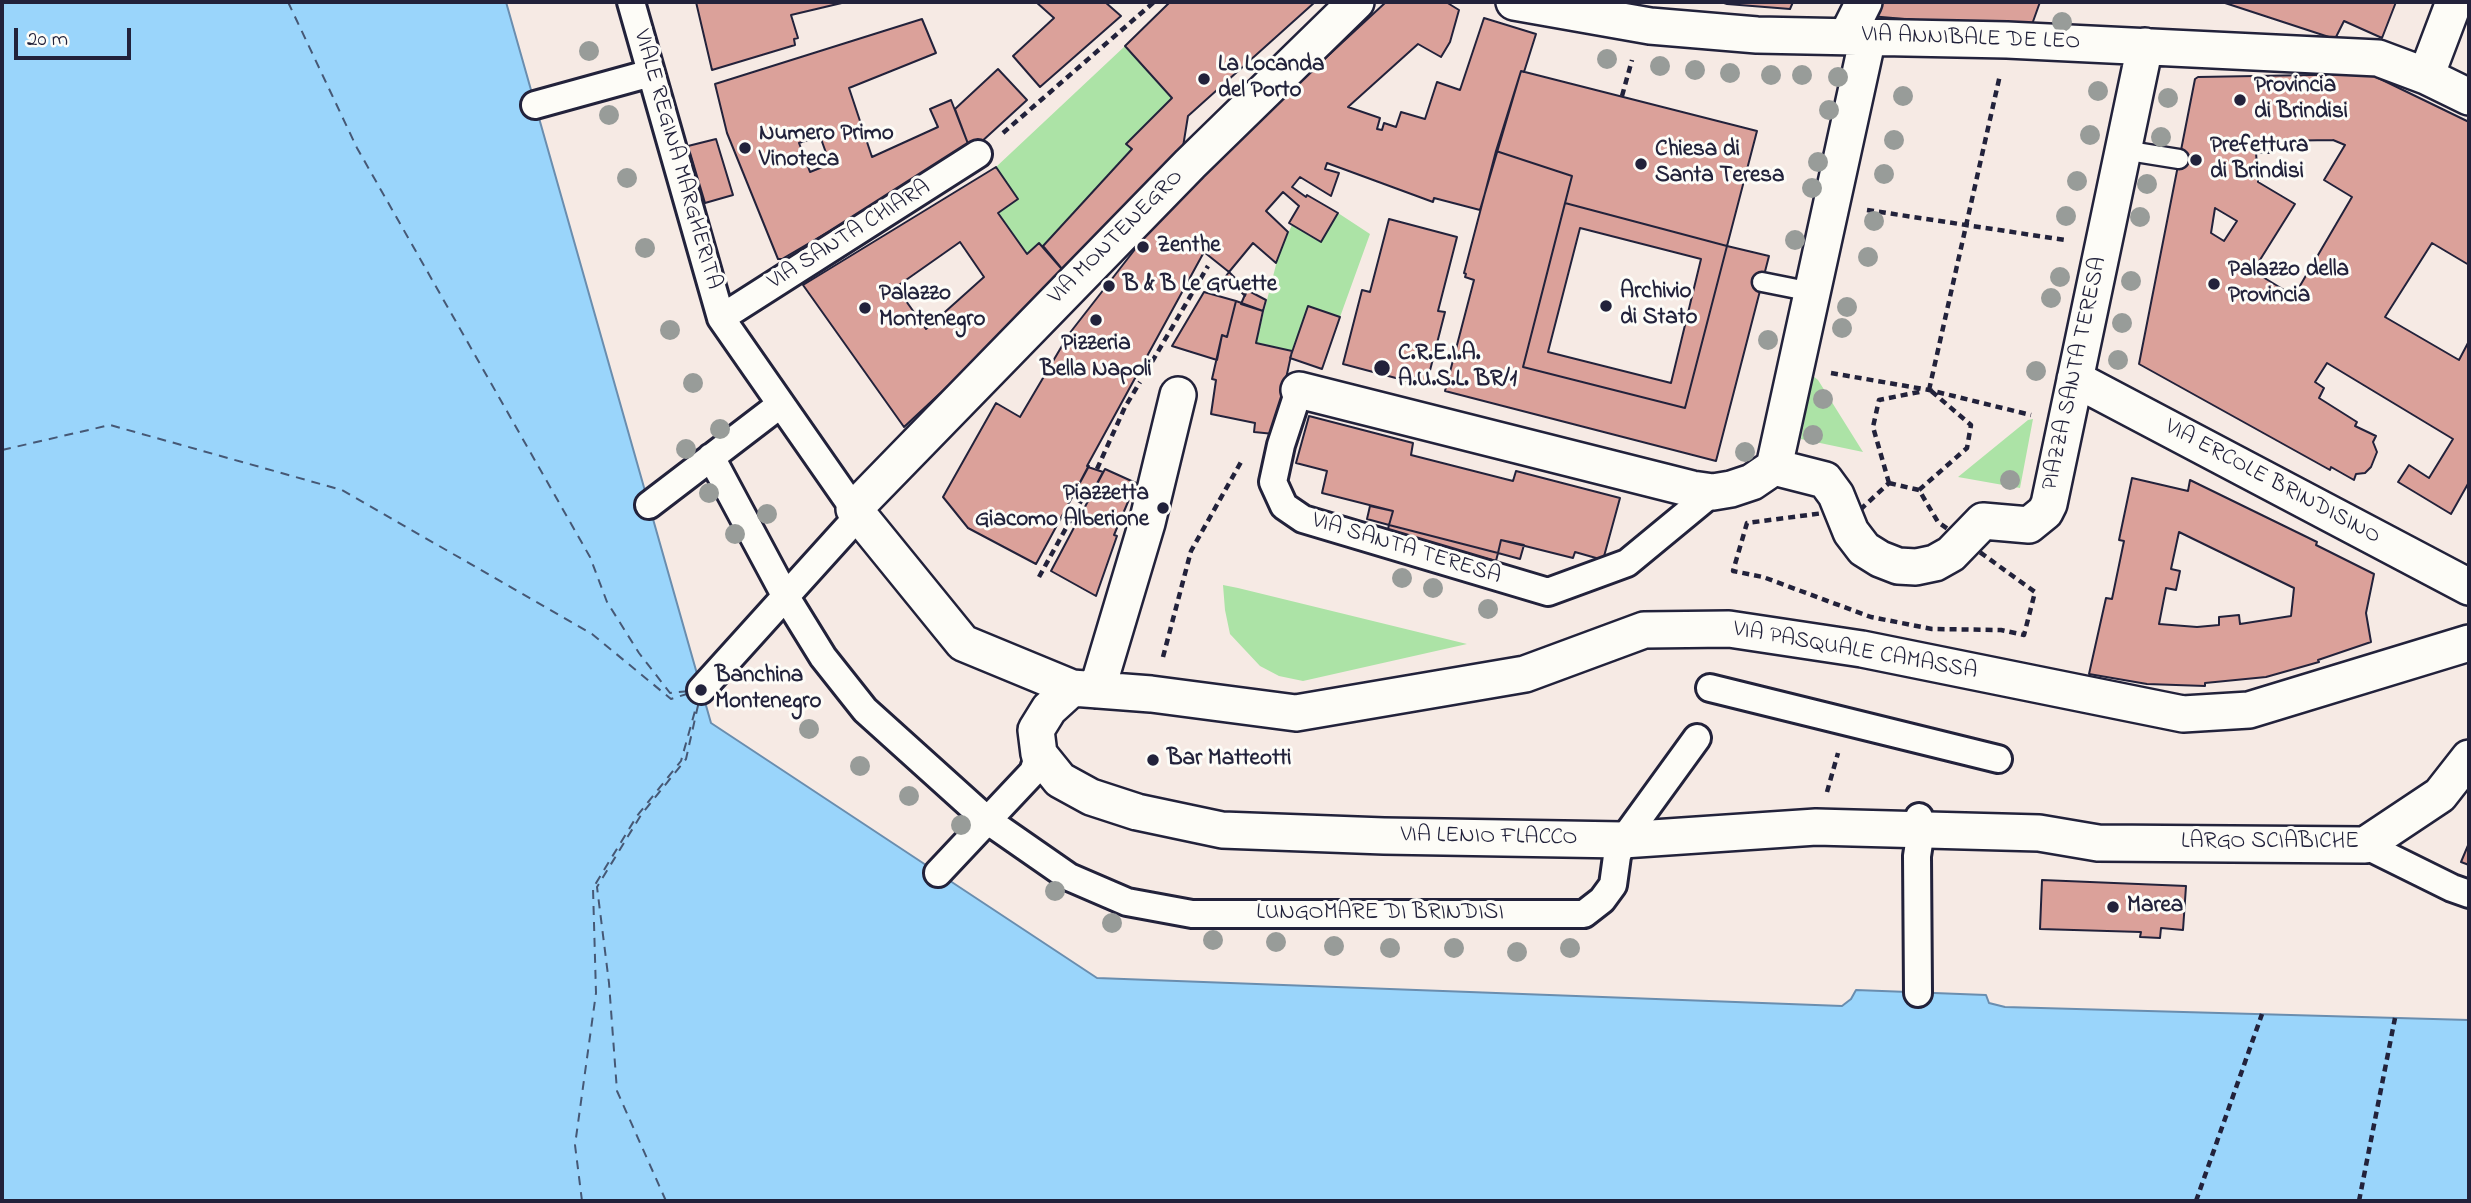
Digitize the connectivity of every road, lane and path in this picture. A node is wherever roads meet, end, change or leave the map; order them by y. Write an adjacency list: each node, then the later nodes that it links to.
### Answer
1 (631, 2): 12 (street, VIALE REGINA MARGHERITA)
2 (1154, 2): 17 (path)
3 (1356, 2): 42 (street, VIA MONTENEGRO)
4 (1514, 2): 7 (street, VIA ANNIBALE DE LEO)
5 (1864, 2): 8 (street)
6 (2454, 2): 13 (street)
7 (1653, 14): 8 (street, VIA ANNIBALE DE LEO)
8 (1858, 36): 9 (street, VIA ANNIBALE DE LEO); 21 (street)
9 (2007, 40): 10 (street, VIA ANNIBALE DE LEO); 22 (path)
10 (2145, 46): 13 (street, VIA ANNIBALE DE LEO); 18 (street, PIAZZA SANTA TERESA)
11 (1632, 61): 14 (path)
12 (651, 73): 16 (street); 26 (street, VIALE REGINA MARGHERITA)
13 (2426, 76): 15 (street, VIA ANNIBALE DE LEO)
14 (1622, 96)
15 (2469, 97)
16 (535, 105)
17 (1002, 134)
18 (2123, 150): 20 (lane); 23 (street, PIAZZA SANTA TERESA)
19 (978, 154): 26 (street, VIA SANTA CHIARA)
20 (2179, 159)
21 (1831, 205): 22 (path); 25 (street)
22 (1966, 225): 23 (path); 30 (path)
23 (2104, 245): 28 (street, PIAZZA SANTA TERESA)
24 (1762, 282): 25 (lane)
25 (1812, 292): 36 (street)
26 (721, 318): 32 (street, VIALE REGINA MARGHERITA)
27 (1826, 373): 30 (path)
28 (2075, 379): 33 (street, PIAZZA SANTA TERESA); 45 (street, VIA ERCOLE BRINDISINO)
29 (1299, 390): 34 (street, VIA SANTA TERESA); 39 (street, VIA SANTA TERESA)
30 (1929, 390): 33 (path); 38 (path); 38 (path)
31 (1178, 395): 51 (street)
32 (781, 404): 35 (street); 42 (street, VIALE REGINA MARGHERITA)
33 (2066, 423): 43 (street, PIAZZA SANTA TERESA)
34 (1281, 445): 39 (street, VIA SANTA TERESA); 53 (path)
35 (712, 457): 40 (street); 46 (street, LUNGOMARE DI BRINDISI)
36 (1774, 467): 39 (street, VIA SANTA TERESA); 41 (street, PIAZZA SANTA TERESA)
37 (1087, 490): 44 (path)
38 (1919, 490): 43 (path)
39 (1713, 492)
40 (649, 505)
41 (1841, 512): 43 (street, PIAZZA SANTA TERESA); 47 (path)
42 (853, 514): 46 (street); 51 (street, VIA PASQUALE CAMASSA)
43 (1951, 532): 48 (path)
44 (1039, 577)
45 (2469, 587)
46 (786, 597): 52 (street); 58 (street, LUNGOMARE DI BRINDISI)
47 (1871, 617)
48 (2001, 630)
49 (2469, 643): 53 (street, VIA PASQUALE CAMASSA)
50 (1710, 688): 57 (street)
51 (1084, 689): 53 (street, VIA PASQUALE CAMASSA); 55 (street)
52 (701, 690)
53 (1152, 694)
54 (1697, 738): 61 (street, LUNGOMARE DI BRINDISI)
55 (1039, 754): 58 (street); 61 (street, VIA LENIO FLACCO)
56 (2469, 758): 62 (street, LARGO SCIABICHE)
57 (1997, 759)
58 (987, 820): 61 (street, LUNGOMARE DI BRINDISI); 63 (street)
59 (1920, 823): 60 (street, VIA LENIO FLACCO); 61 (street, VIA LENIO FLACCO); 65 (street)
60 (2039, 833): 62 (street, LARGO SCIABICHE)
61 (1623, 840)
62 (2365, 845): 64 (street)
63 (938, 873)
64 (2469, 894)
65 (1919, 993)
66 (2262, 1014): 68 (path)
67 (2395, 1017): 69 (path)
68 (2196, 1201)
69 (2359, 1201)

